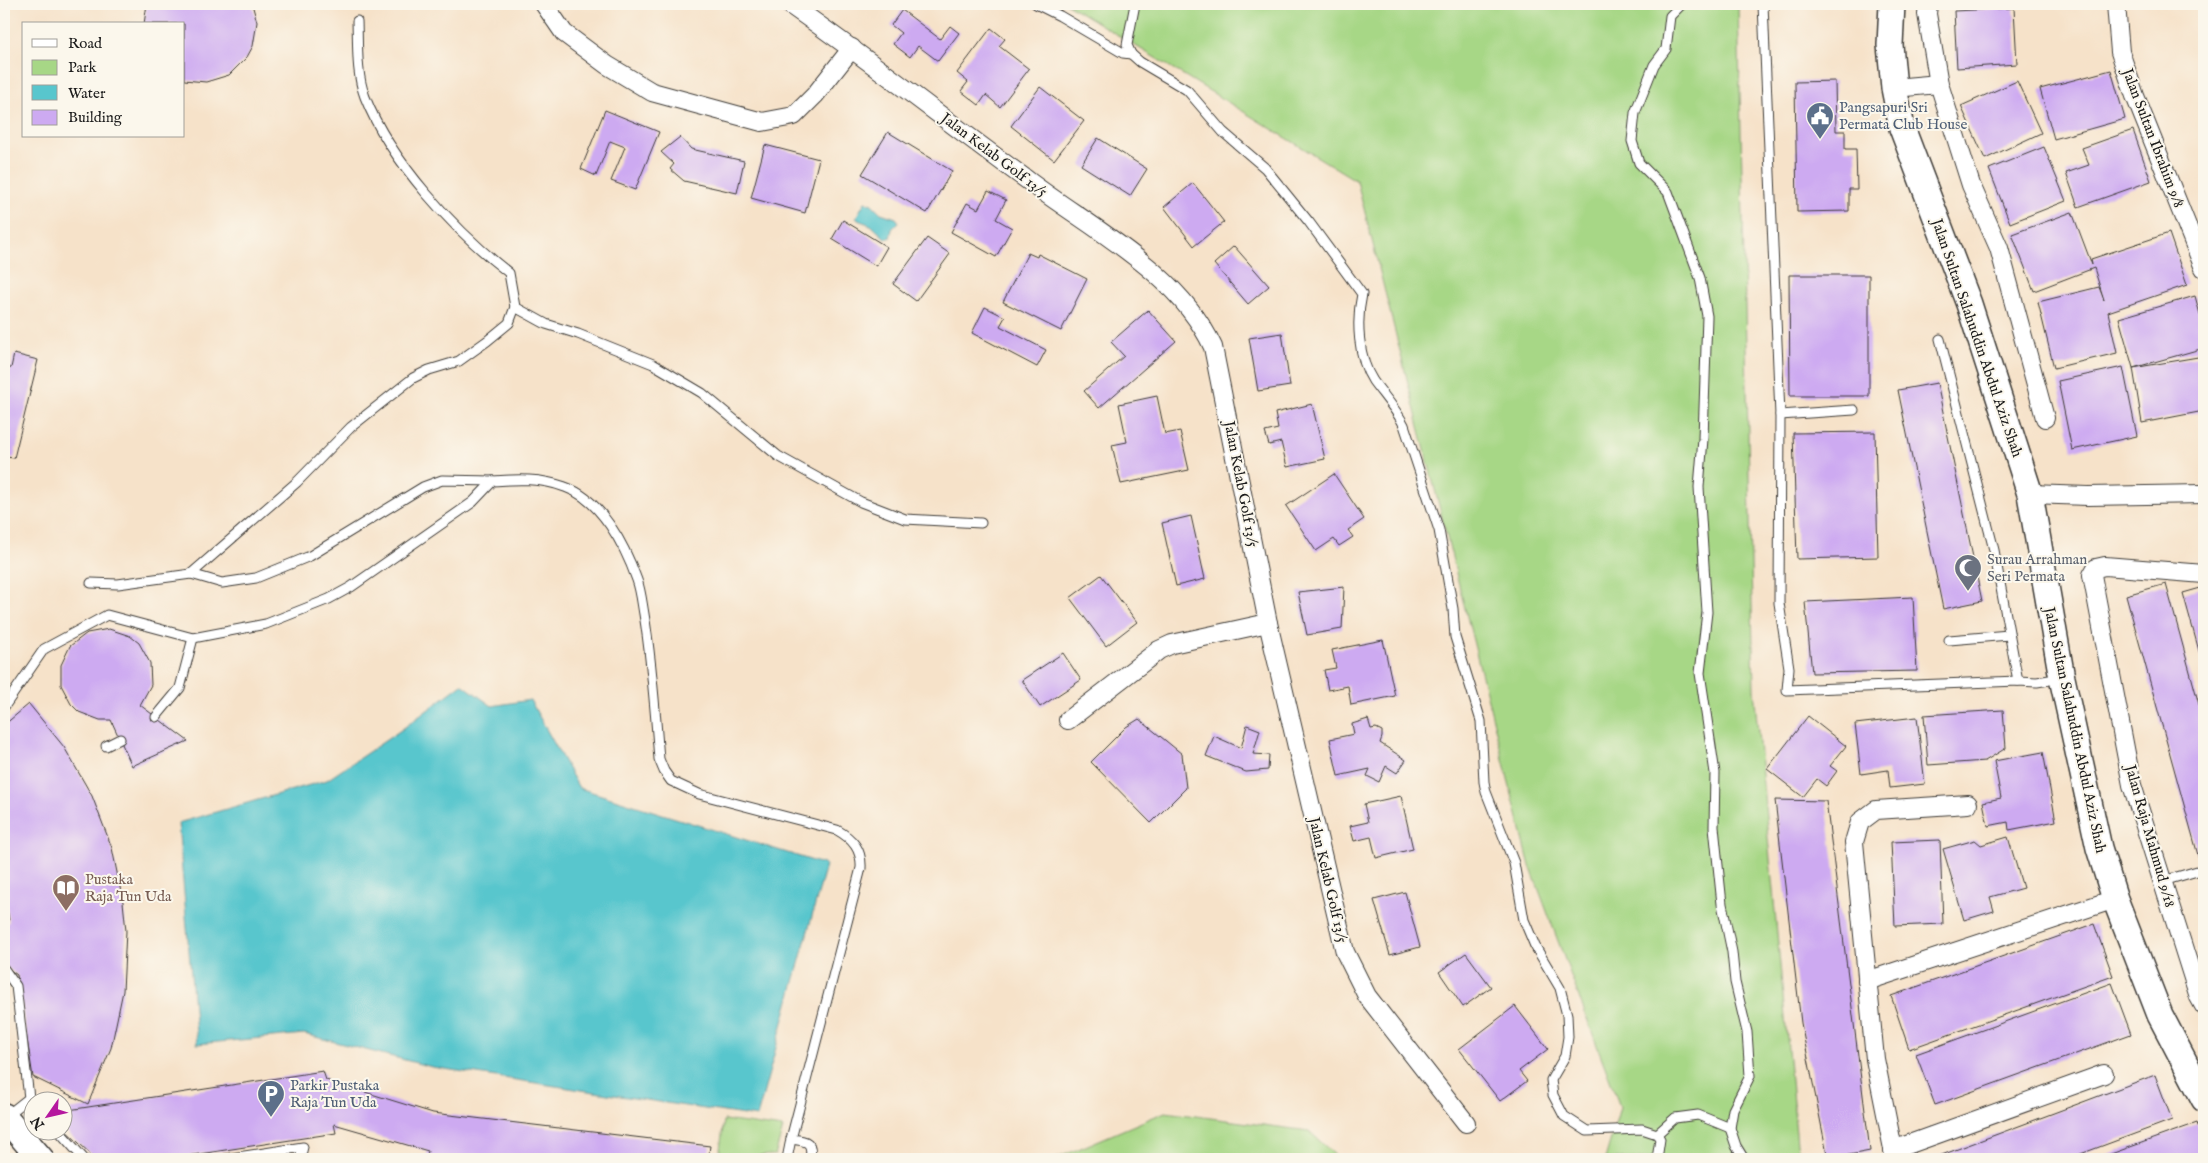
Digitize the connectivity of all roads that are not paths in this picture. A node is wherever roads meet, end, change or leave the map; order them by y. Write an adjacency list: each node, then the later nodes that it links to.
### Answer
1 (544, 4): 11 (street)
2 (789, 4): 11 (street, Jalan Kelab Golf 13/5)
3 (1036, 4): 12 (lane)
4 (1135, 4): 12 (lane)
5 (1682, 4): 51 (lane)
6 (1763, 4): 19 (lane)
7 (1892, 4): 14 (street, Jalan Sultan Salahuddin Abdul Aziz Shah)
8 (1928, 4): 13 (street)
9 (2116, 4): 15 (street, Jalan Sultan Ibrahim 9/8)
10 (357, 21): 16 (lane)
11 (852, 48): 28 (street, Jalan Kelab Golf 13/5)
12 (1131, 54): 53 (lane)
13 (1939, 84): 14 (street); 20 (street)
14 (1894, 88): 22 (street, Jalan Sultan Salahuddin Abdul Aziz Shah)
15 (2204, 268)
16 (515, 307): 24 (lane); 25 (lane)
17 (1940, 339): 29 (lane)
18 (1854, 410): 19 (lane)
19 (1780, 415): 33 (lane)
20 (2045, 418)
21 (493, 481): 25 (lane); 30 (lane); 54 (lane)
22 (2030, 494): 23 (street); 32 (street, Jalan Sultan Salahuddin Abdul Aziz Shah)
23 (2204, 494)
24 (981, 523)
25 (191, 574): 27 (lane)
26 (2204, 574): 41 (street, Jalan Raja Mahmud 9/18)
27 (91, 583)
28 (1268, 623): 36 (street); 50 (street, Jalan Kelab Golf 13/5)
29 (2009, 635): 31 (lane); 33 (lane)
30 (194, 638): 34 (lane); 35 (lane)
31 (1949, 640)
32 (2062, 678): 33 (lane); 42 (street, Jalan Sultan Salahuddin Abdul Aziz Shah)
33 (2018, 681)
34 (4, 707)
35 (156, 717)
36 (1068, 720)
37 (120, 739): 38 (lane)
38 (106, 746)
39 (1968, 804): 44 (street)
40 (2204, 869): 41 (lane)
41 (2163, 881): 45 (street, Jalan Raja Mahmud 9/18)
42 (2116, 899): 44 (street); 48 (street, Jalan Sultan Salahuddin Abdul Aziz Shah)
43 (4, 969): 47 (lane)
44 (1867, 981): 56 (street)
45 (2204, 1006)
46 (2104, 1074): 56 (street)
47 (29, 1090)
48 (2204, 1099)
49 (22, 1110): 52 (lane)
50 (1466, 1123)
51 (1730, 1128): 53 (lane); 64 (lane)
52 (6, 1129): 57 (street)
53 (1657, 1134): 63 (lane)
54 (790, 1139): 61 (lane); 62 (lane)
55 (67, 1140): 58 (lane)
56 (1894, 1155)
57 (29, 1157)
58 (84, 1159)
59 (225, 1159): 60 (lane)
60 (300, 1159)
61 (788, 1159)
62 (810, 1159)
63 (1657, 1159)
64 (1744, 1159)

